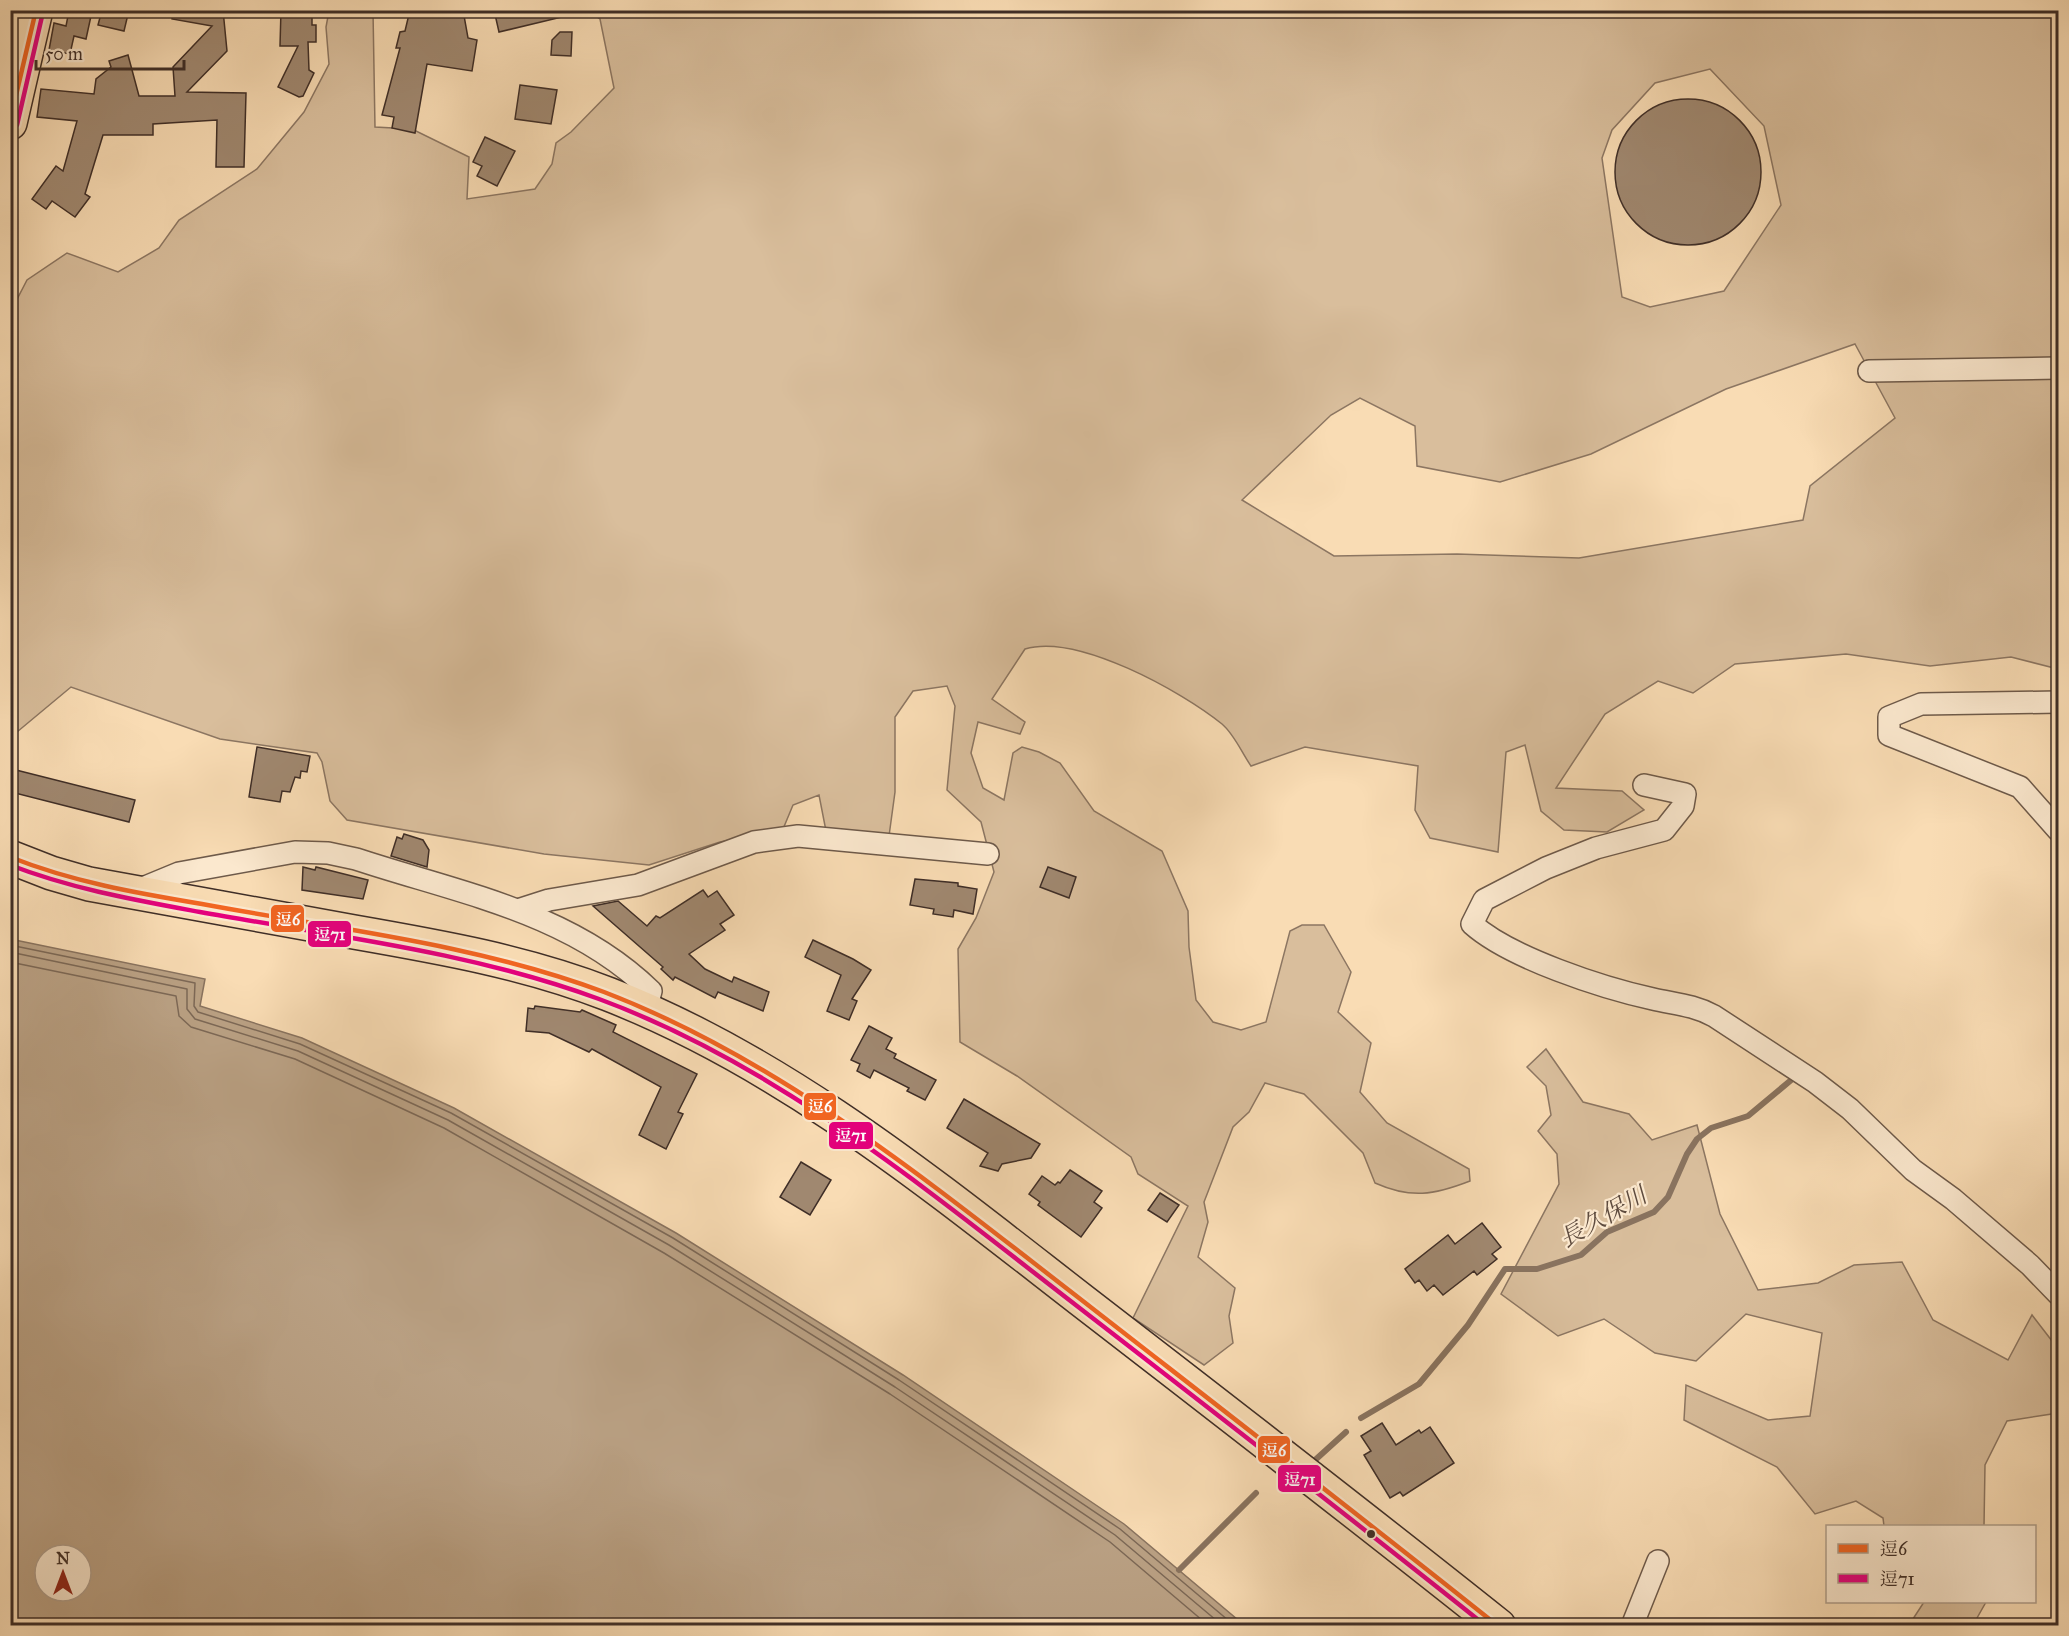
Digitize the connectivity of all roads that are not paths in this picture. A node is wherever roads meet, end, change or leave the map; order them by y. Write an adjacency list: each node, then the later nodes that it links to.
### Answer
1 (36, 10): 2 (highway)
2 (10, 123)
3 (2058, 369): 4 (street)
4 (1869, 372)
5 (2058, 702): 7 (street)
6 (1644, 785): 13 (street)
7 (2058, 830)
8 (988, 854): 11 (street)
9 (10, 857): 10 (highway)
10 (132, 892): 11 (street); 12 (highway)
11 (521, 909): 12 (street)
12 (645, 1010): 15 (highway)
13 (2058, 1294)
14 (1658, 1561): 16 (street)
15 (1499, 1626)
16 (1632, 1626)

